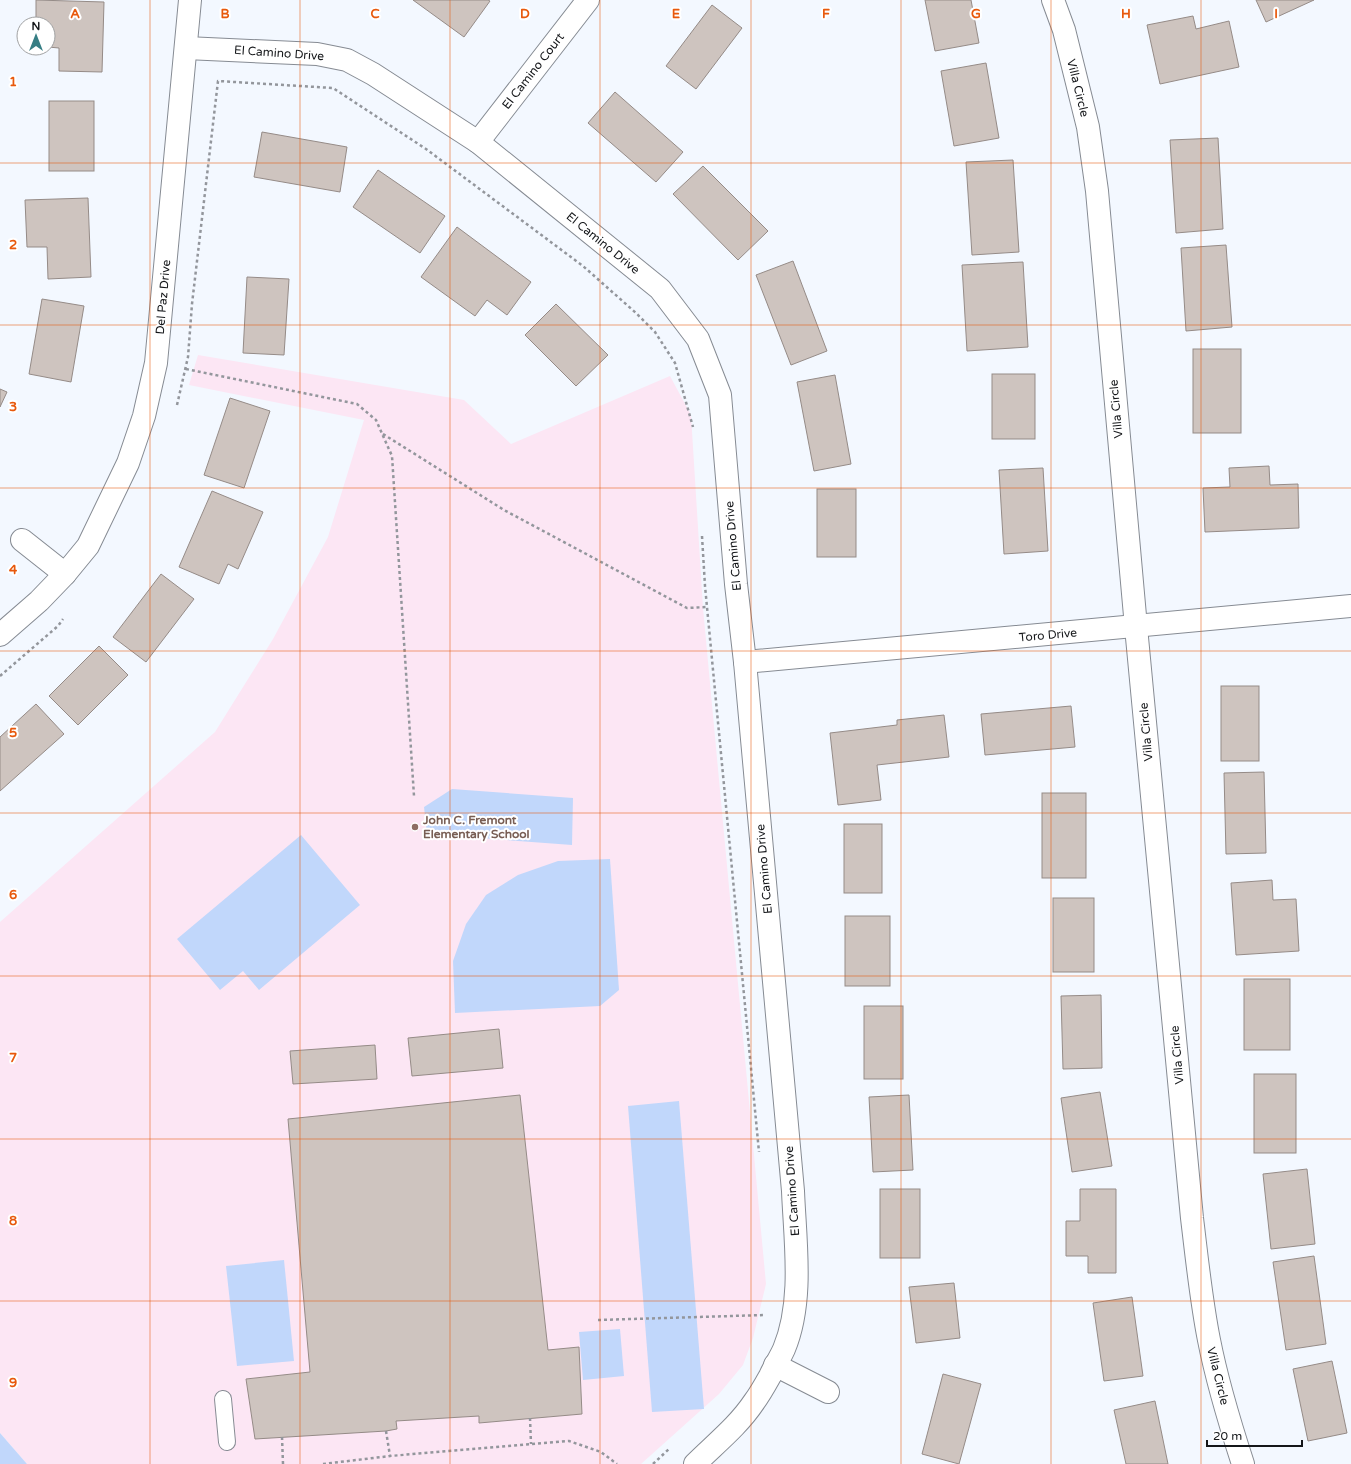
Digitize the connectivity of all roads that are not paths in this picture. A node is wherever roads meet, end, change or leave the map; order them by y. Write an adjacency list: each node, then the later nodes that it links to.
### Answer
1 (190, 0): 4 (street, Del Paz Drive)
2 (588, 0): 5 (street, El Camino Court)
3 (1053, 0): 9 (street, Villa Circle)
4 (186, 48): 5 (street, El Camino Drive); 7 (street, Del Paz Drive)
5 (478, 142): 11 (street, El Camino Drive)
6 (22, 540): 7 (street)
7 (65, 574): 10 (street, Del Paz Drive)
8 (1351, 606): 9 (street, Toro Drive)
9 (1136, 627): 11 (street, Toro Drive); 17 (street, Villa Circle)
10 (0, 635)
11 (745, 662): 12 (street, El Camino Drive)
12 (775, 1365): 13 (street); 16 (street, El Camino Drive)
13 (828, 1392)
14 (223, 1399): 15 (lane)
15 (227, 1442)
16 (695, 1464)
17 (1243, 1464)

